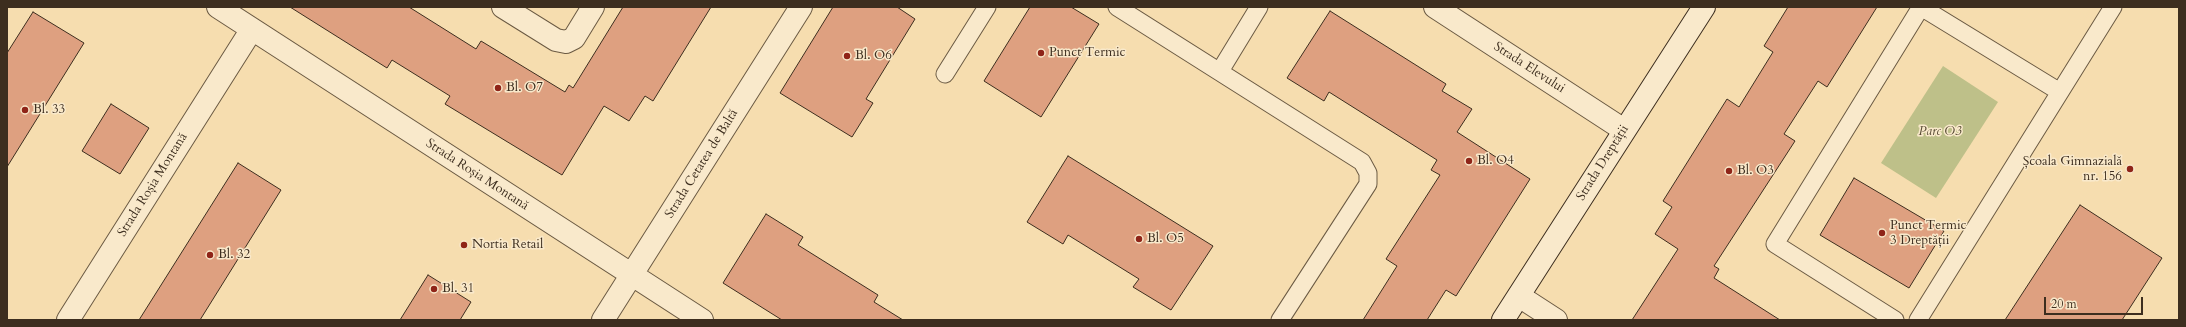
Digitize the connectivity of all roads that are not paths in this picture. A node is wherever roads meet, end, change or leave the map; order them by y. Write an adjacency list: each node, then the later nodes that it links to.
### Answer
1 (218, 7): 11 (street, Strada Roșia Montană)
2 (503, 7): 3 (street)
3 (593, 7)
4 (801, 7): 16 (street, Strada Cetatea de Baltă)
5 (987, 7): 13 (lane)
6 (1118, 7): 12 (lane)
7 (1259, 7): 12 (lane)
8 (1434, 7): 15 (street, Strada Elevului)
9 (1704, 7): 15 (street, Strada Dreptății)
10 (2113, 7): 14 (lane)
11 (252, 29): 16 (street, Strada Roșia Montană); 18 (street, Strada Roșia Montană)
12 (1220, 71): 21 (lane)
13 (945, 74)
14 (2060, 92): 24 (lane); 25 (lane)
15 (1624, 130): 17 (street, Strada Dreptății)
16 (632, 274): 19 (street, Strada Cetatea de Baltă); 20 (street, Strada Roșia Montană)
17 (1519, 296): 22 (street, Strada Dreptății); 23 (street)
18 (68, 320)
19 (603, 320)
20 (702, 320)
21 (1280, 320)
22 (1503, 320)
23 (1556, 320)
24 (1895, 320)
25 (1918, 320)

